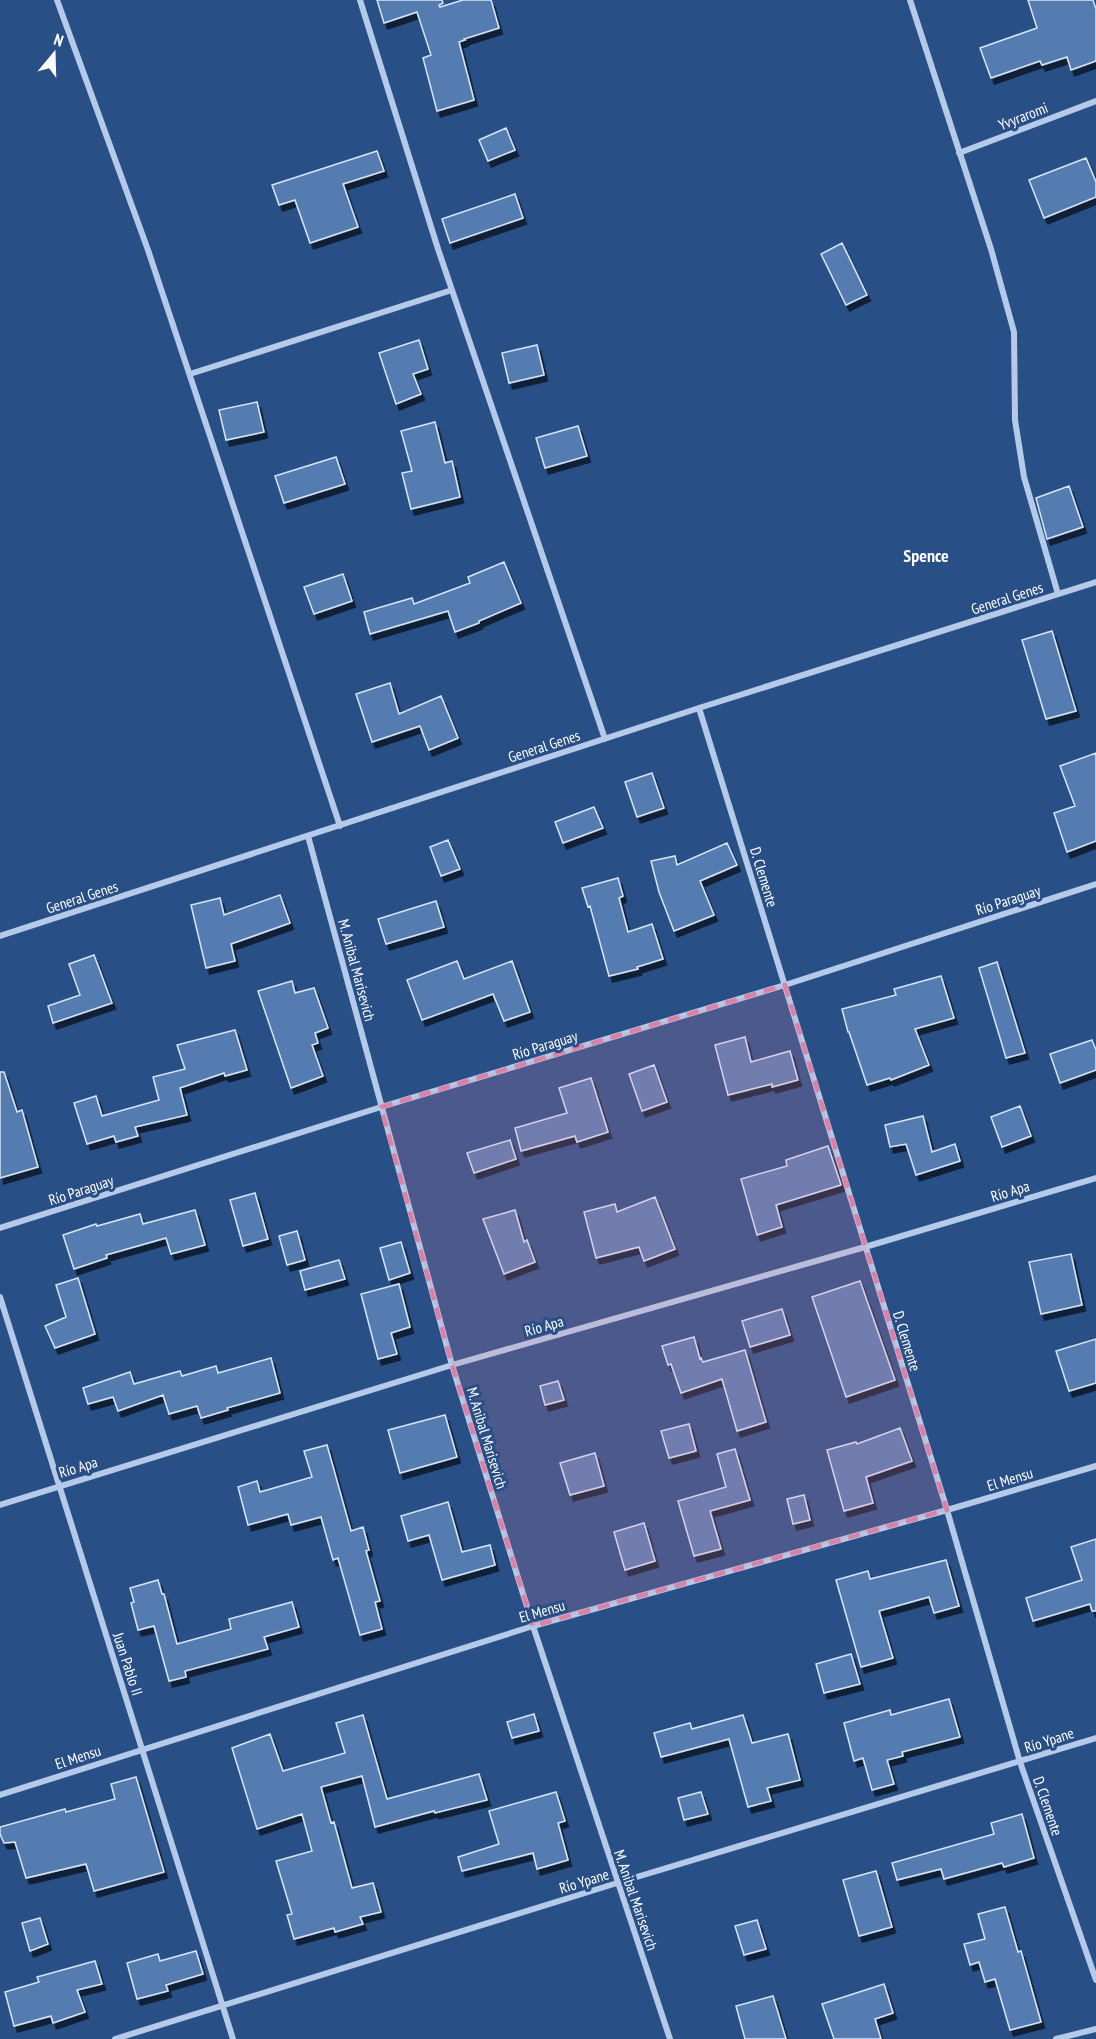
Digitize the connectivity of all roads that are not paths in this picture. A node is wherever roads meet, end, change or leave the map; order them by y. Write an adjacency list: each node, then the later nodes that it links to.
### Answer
1 (57, 0): 7 (street)
2 (360, 0): 6 (street)
3 (910, 0): 5 (street)
4 (1096, 101): 5 (street, Yvyraromi)
5 (959, 153): 9 (street)
6 (452, 291): 7 (street); 11 (street)
7 (190, 374): 12 (street)
8 (1096, 582): 9 (street, General Genes)
9 (1058, 594): 10 (street, General Genes)
10 (699, 708): 11 (street, General Genes); 16 (street, D. Clemente)
11 (605, 739): 12 (street, General Genes)
12 (340, 826): 13 (street, General Genes)
13 (308, 836): 15 (street, General Genes); 17 (street, M. Anibal Marisevich)
14 (1096, 884): 16 (street, Río Paraguay)
15 (0, 936)
16 (785, 986): 17 (street, Río Paraguay); 20 (street, D. Clemente)
17 (381, 1107): 19 (street, Río Paraguay); 22 (street, M. Anibal Marisevich)
18 (1096, 1178): 20 (street, Río Apa)
19 (0, 1228)
20 (865, 1247): 22 (street, Río Apa); 26 (street, D. Clemente)
21 (0, 1297): 24 (street, Juan Pablo II)
22 (452, 1365): 24 (street, Río Apa); 27 (street, M. Anibal Marisevich)
23 (1096, 1466): 26 (street, El Mensu)
24 (59, 1486): 25 (street, Río Apa); 29 (street, Juan Pablo II)
25 (0, 1505)
26 (947, 1510): 27 (street, El Mensu); 30 (street, D. Clemente)
27 (533, 1626): 29 (street, El Mensu); 32 (street, M. Anibal Marisevich)
28 (1096, 1738): 30 (street, Río Ypane)
29 (143, 1749): 31 (street, El Mensu); 34 (street, Juan Pablo II)
30 (1020, 1762): 32 (street, Río Ypane); 33 (street, D. Clemente)
31 (0, 1795)
32 (617, 1883): 34 (street, Río Ypane); 38 (street, M. Anibal Marisevich)
33 (1096, 1980)
34 (222, 2006): 36 (street, Río Ypane); 37 (street, Juan Pablo II)
35 (1096, 2029): 39 (street)
36 (115, 2039)
37 (233, 2039)
38 (670, 2039)
39 (1056, 2039)

